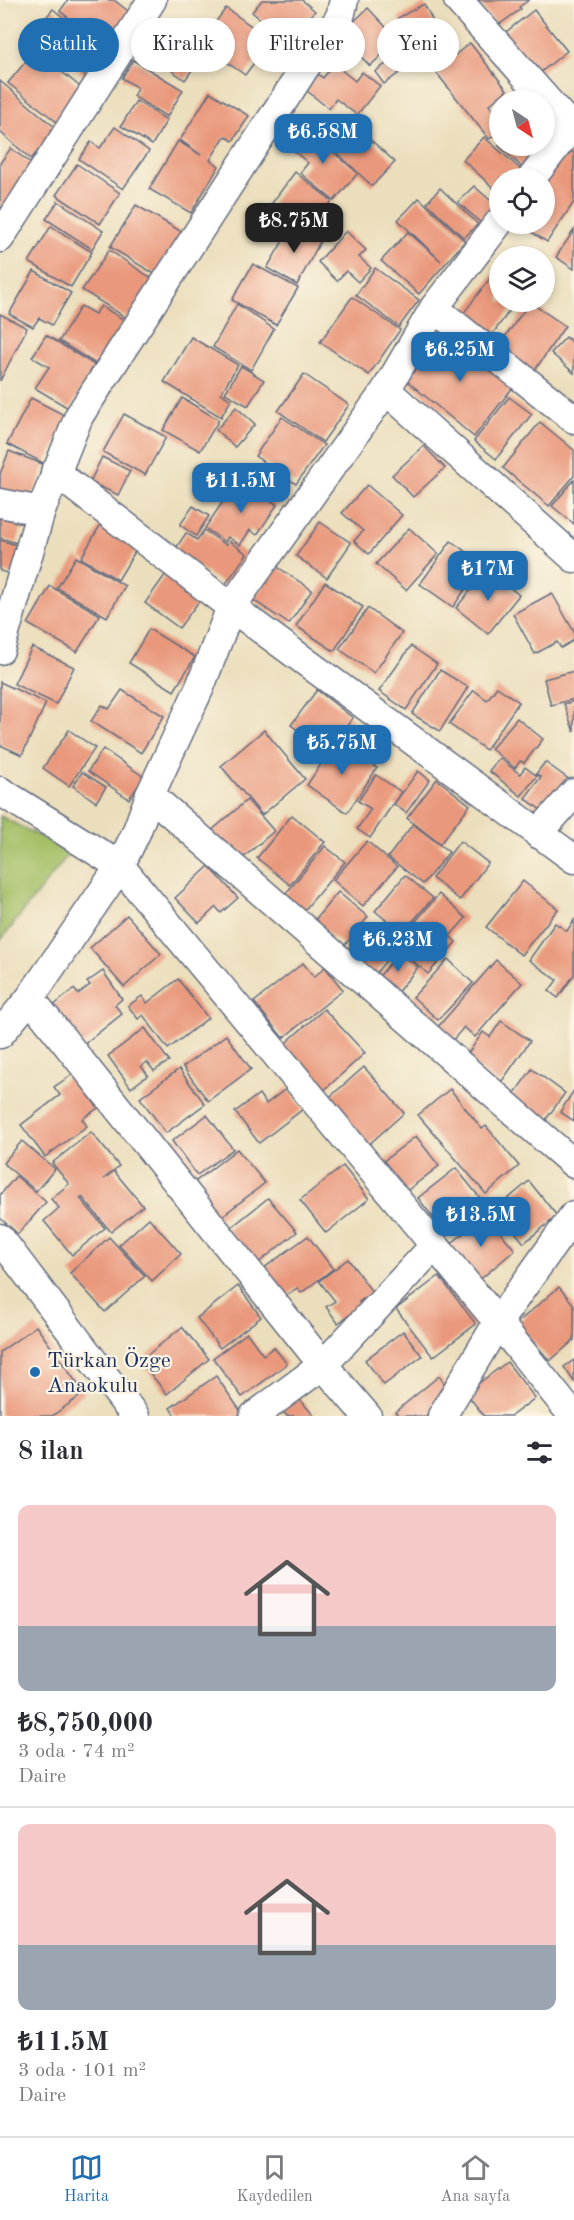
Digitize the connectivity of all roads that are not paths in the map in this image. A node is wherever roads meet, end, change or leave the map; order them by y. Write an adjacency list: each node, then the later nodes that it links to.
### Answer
1 (152, 0): 8 (street)
2 (344, 0): 12 (street)
3 (458, 0): 5 (street)
4 (574, 98): 5 (street)
5 (573, 128): 6 (street)
6 (540, 168)
7 (490, 234): 9 (street)
8 (0, 238)
9 (434, 308): 10 (street); 11 (street)
10 (386, 390): 15 (street); 16 (street)
11 (574, 419)
12 (56, 472): 14 (street); 16 (street)
13 (0, 503): 14 (street)
14 (41, 510): 17 (street)
15 (574, 558)
16 (231, 607): 20 (street); 21 (street)
17 (0, 650)
18 (0, 791): 23 (street)
19 (574, 793): 21 (street)
20 (150, 795): 23 (street); 26 (street)
21 (538, 834): 22 (street)
22 (574, 859)
23 (120, 866): 24 (street); 29 (street)
24 (30, 998): 25 (street); 31 (street)
25 (0, 1034)
26 (574, 1164)
27 (574, 1215): 30 (street)
28 (0, 1238): 32 (street)
29 (434, 1246): 30 (street); 31 (street)
30 (498, 1322): 35 (street); 36 (street)
31 (323, 1365): 33 (street); 34 (street)
32 (135, 1416)
33 (254, 1416)
34 (367, 1416)
35 (442, 1416)
36 (573, 1416)

